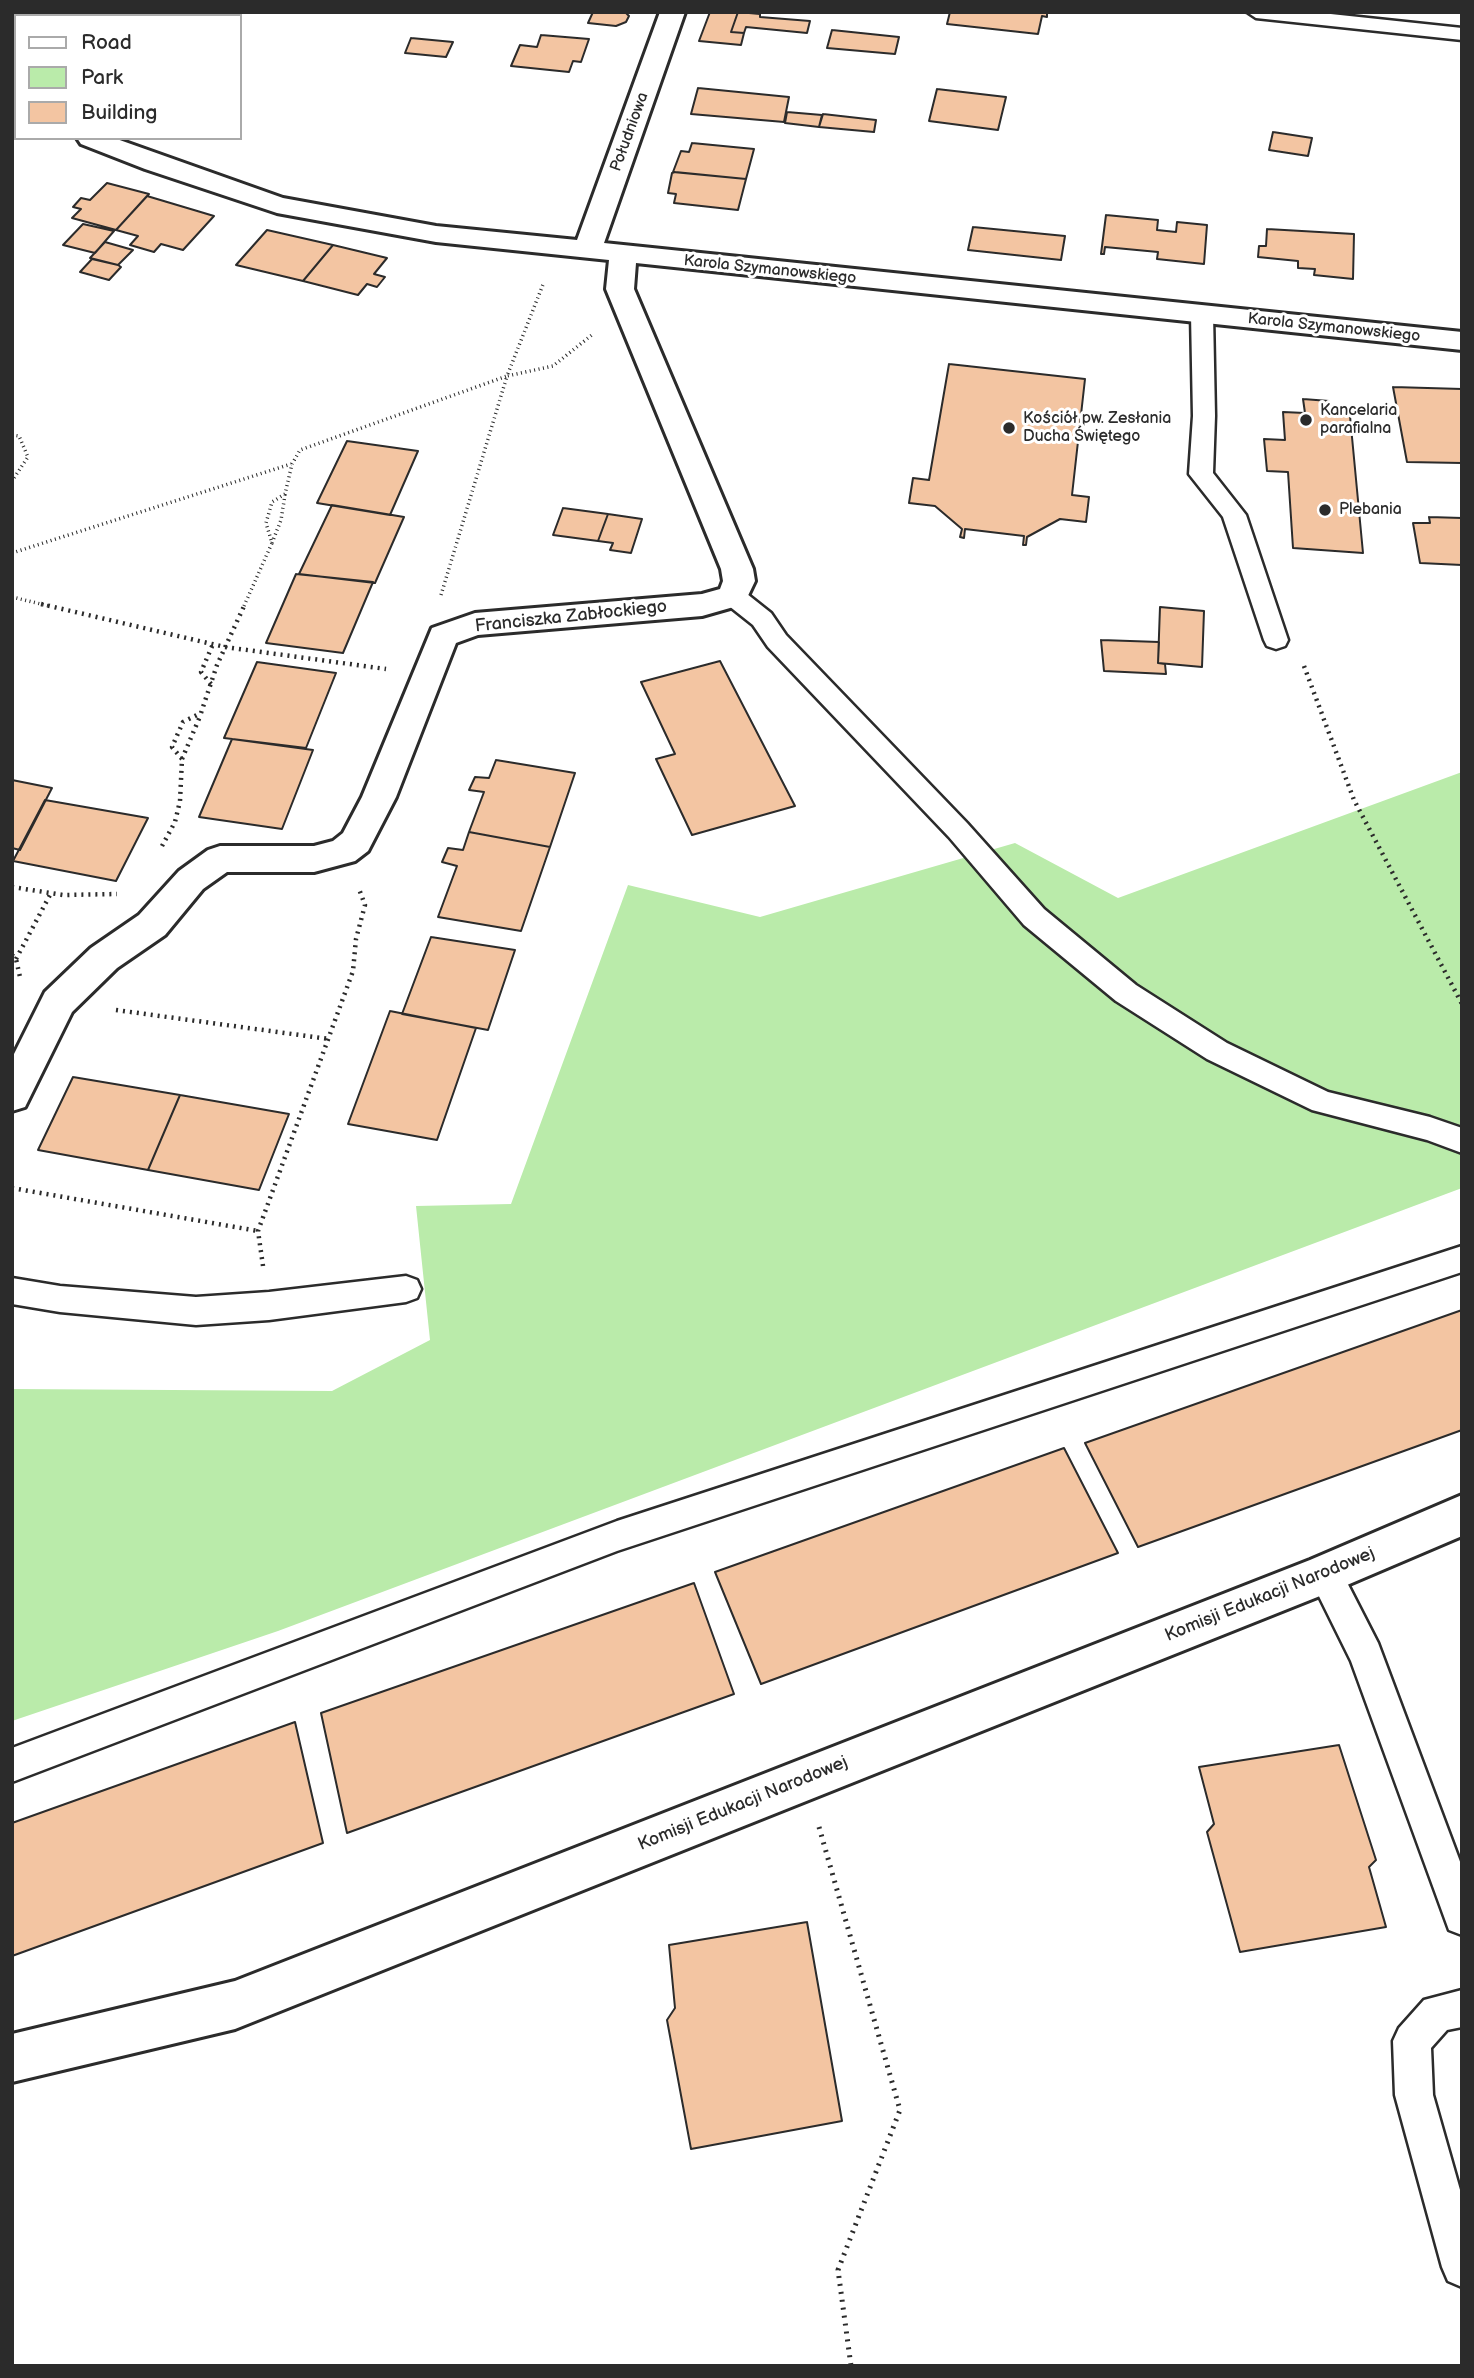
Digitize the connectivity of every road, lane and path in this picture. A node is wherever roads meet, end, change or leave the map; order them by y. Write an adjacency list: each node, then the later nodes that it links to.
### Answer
1 (673, 12): 6 (street, Południowa)
2 (1256, 12): 3 (lane)
3 (1462, 34)
4 (95, 140): 5 (street, Karola Szymanowskiego)
5 (551, 247): 6 (street, Karola Szymanowskiego); 11 (path)
6 (587, 251): 7 (street, Karola Szymanowskiego)
7 (623, 255): 8 (street, Karola Szymanowskiego); 9 (street)
8 (1202, 314): 10 (street, Karola Szymanowskiego); 21 (lane)
9 (631, 315): 11 (path); 18 (street)
10 (1462, 341)
11 (507, 376): 13 (path); 20 (path)
12 (12, 435): 14 (path)
13 (292, 464): 15 (path); 17 (path)
14 (12, 481)
15 (285, 494): 16 (path); 16 (path)
16 (272, 543): 23 (path)
17 (12, 553)
18 (733, 596): 20 (street, Franciszka Zabłockiego); 39 (lane)
19 (12, 597): 22 (path)
20 (443, 636): 25 (street)
21 (1276, 640)
22 (213, 644): 23 (path); 26 (path)
23 (225, 647): 25 (path); 26 (path)
24 (1301, 660): 36 (path)
25 (428, 675): 29 (street)
26 (211, 684): 27 (path)
27 (201, 713): 28 (path); 28 (path)
28 (182, 759): 30 (path)
29 (343, 852): 31 (street); 37 (path)
30 (156, 858)
31 (186, 886): 33 (path); 35 (street)
32 (12, 887): 33 (path)
33 (51, 893): 34 (path)
34 (16, 959)
35 (58, 1002): 37 (path); 38 (street)
36 (1462, 1004)
37 (329, 1039): 41 (path)
38 (15, 1085)
39 (1462, 1141)
40 (12, 1188): 41 (path)
41 (258, 1231): 45 (path)
42 (1462, 1259): 48 (lane)
43 (406, 1289): 45 (lane)
44 (12, 1291): 45 (lane)
45 (269, 1306)
46 (1462, 1515): 47 (street, Komisji Edukacji Narodowej)
47 (1325, 1574): 49 (street, Komisji Edukacji Narodowej); 50 (lane)
48 (12, 1765)
49 (804, 1780): 52 (street, Komisji Edukacji Narodowej); 54 (path)
50 (1462, 1917)
51 (1462, 2008): 53 (lane)
52 (12, 2059)
53 (1462, 2267)
54 (851, 2366)

